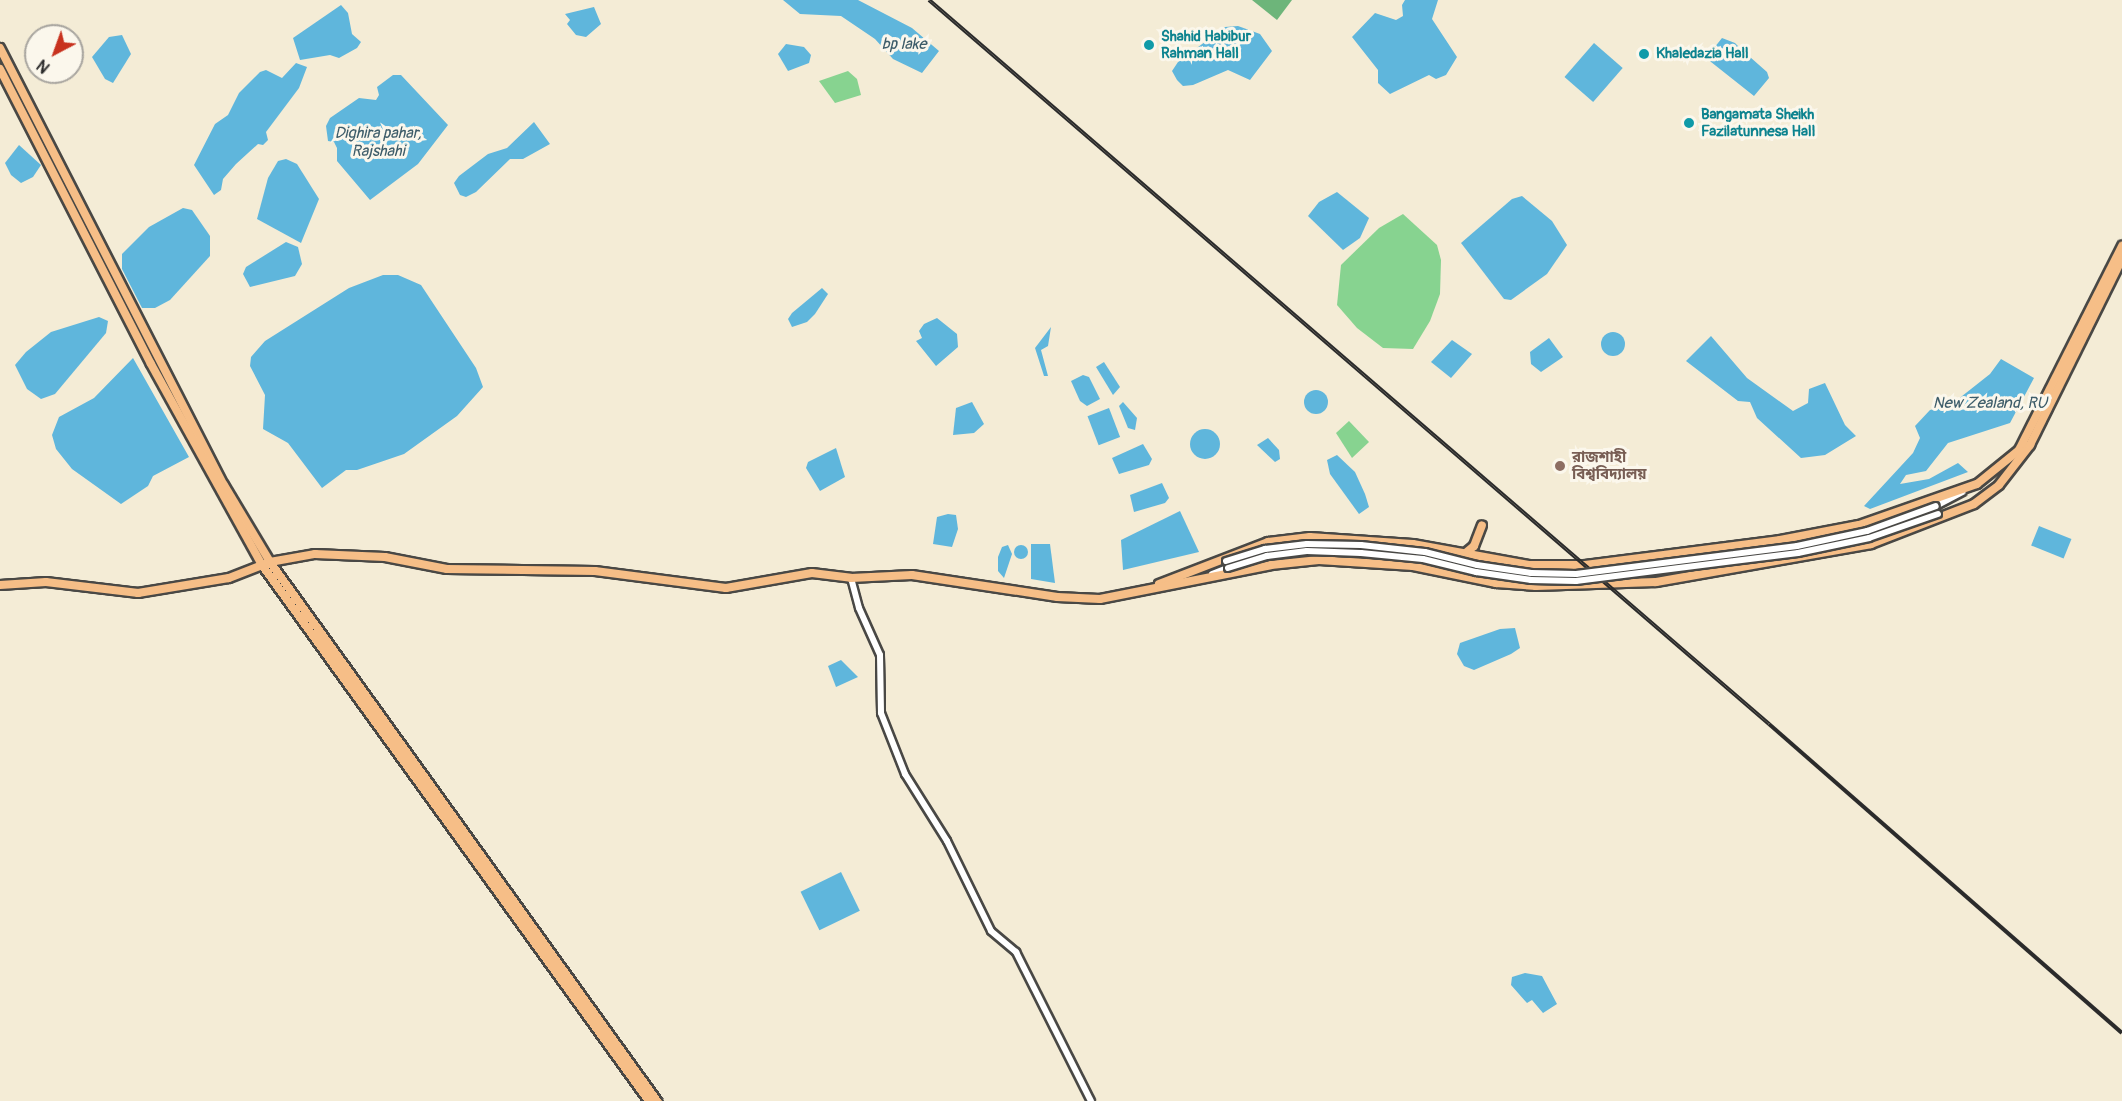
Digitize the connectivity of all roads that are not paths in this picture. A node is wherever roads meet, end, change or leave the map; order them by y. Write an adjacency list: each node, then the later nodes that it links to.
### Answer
1 (0, 48): 9 (main road)
2 (0, 69): 9 (main road)
3 (2122, 246): 5 (main road)
4 (2122, 259): 6 (main road)
5 (1977, 484): 8 (main road); 10 (street, bridge)
6 (1974, 504): 10 (street, bridge); 12 (main road)
7 (1482, 525): 8 (main road)
8 (1463, 555): 11 (main road)
9 (266, 564): 13 (main road); 14 (main road); 16 (main road); 17 (main road)
10 (1227, 564): 11 (street); 12 (street)
11 (1204, 565): 15 (main road)
12 (1206, 577): 15 (main road)
13 (851, 578): 15 (main road); 18 (street)
14 (0, 585)
15 (1152, 587)
16 (649, 1101)
17 (657, 1101)
18 (1091, 1101)

